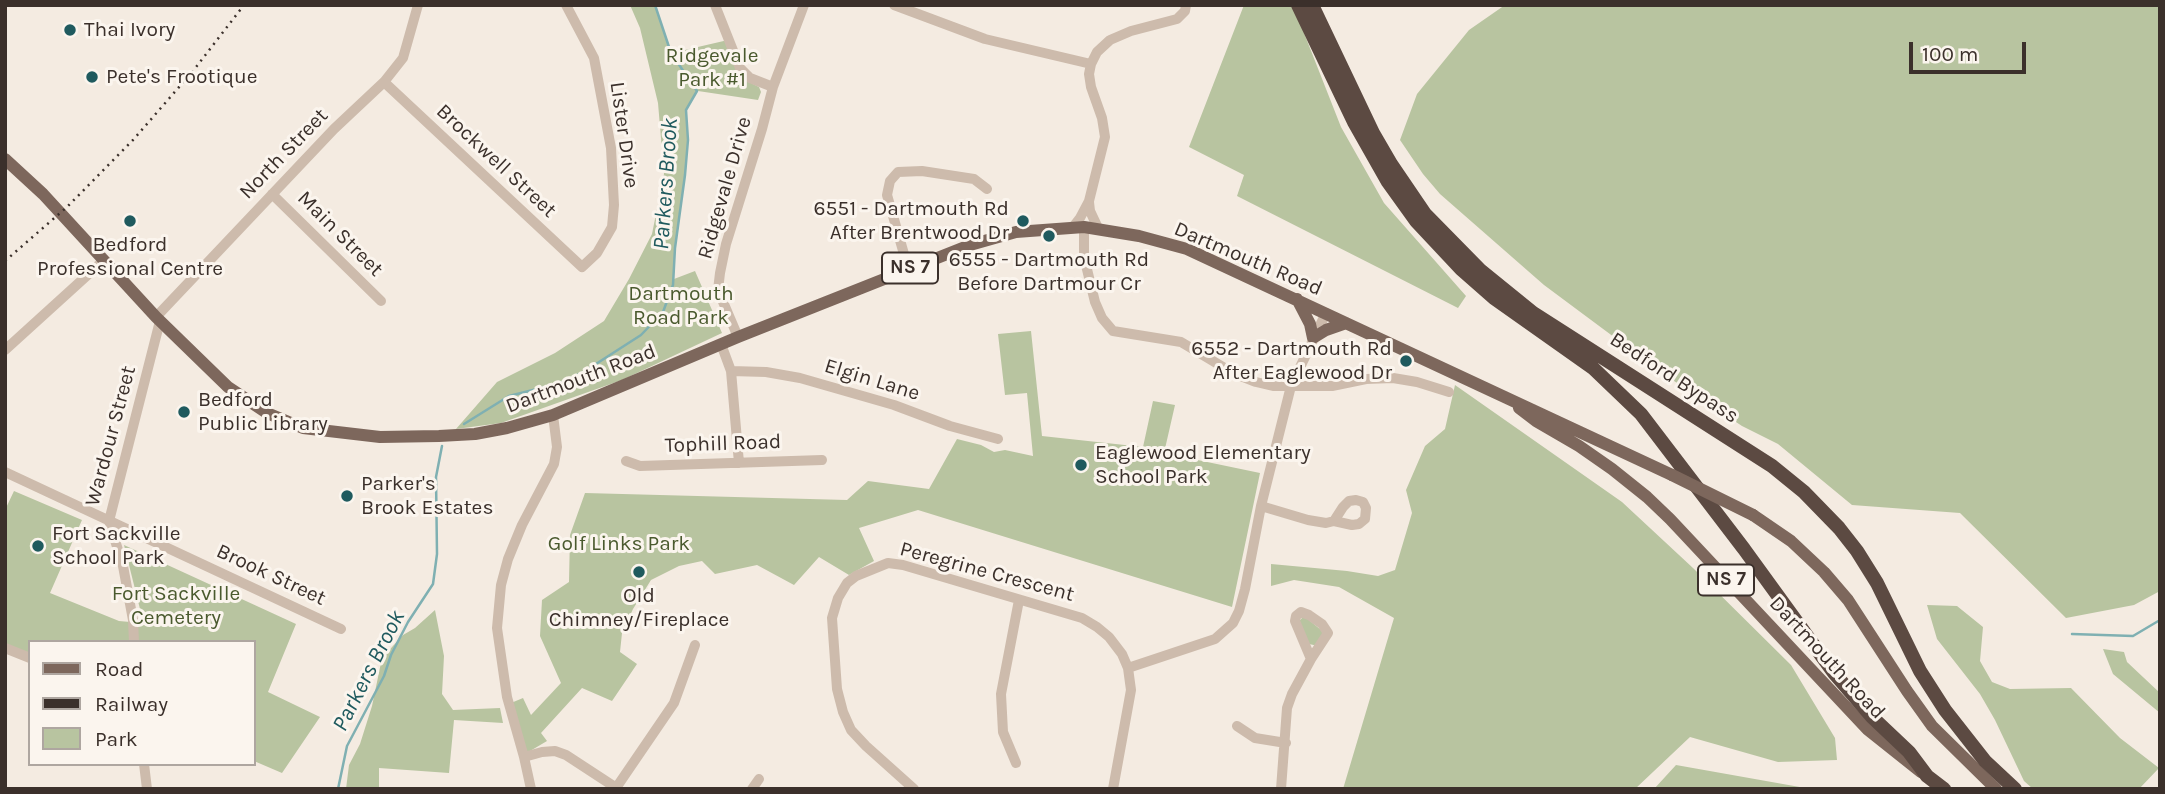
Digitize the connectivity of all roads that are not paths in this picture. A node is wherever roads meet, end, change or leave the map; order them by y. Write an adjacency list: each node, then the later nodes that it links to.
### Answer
1 (418, 5): 10 (street, North Street)
2 (566, 5): 20 (street, Lister Drive)
3 (715, 5): 11 (street)
4 (804, 5): 11 (street, Ridgevale Drive)
5 (894, 5): 9 (street)
6 (1186, 5): 9 (street)
7 (1298, 5): 57 (highway, Bedford Bypass)
8 (1312, 5): 68 (highway, Bedford Bypass)
9 (1091, 64): 16 (street)
10 (384, 82): 15 (street, North Street); 20 (street, Brockwell Street)
11 (773, 87): 27 (street, Ridgevale Drive)
12 (5, 150): 13 (main road, Dartmouth Road)
13 (8, 165): 19 (main road, Dartmouth Road / NS 7)
14 (987, 189): 21 (street)
15 (272, 194): 23 (street, Main Street); 25 (street, North Street)
16 (1089, 201): 17 (street); 18 (street)
17 (1078, 227): 18 (main road, Dartmouth Road / NS 7); 21 (main road, Dartmouth Road / NS 7); 32 (street)
18 (1098, 228): 22 (main road, Dartmouth Road / NS 7)
19 (103, 261): 25 (main road, Dartmouth Road / NS 7); 30 (street)
20 (582, 267)
21 (908, 268): 27 (main road, Dartmouth Road / NS 7)
22 (1297, 299): 24 (main road, Dartmouth Road / NS 7); 28 (main road)
23 (381, 301)
24 (1325, 313): 26 (main road, Dartmouth Road / NS 7); 28 (street)
25 (158, 319): 35 (main road, Dartmouth Road / NS 7); 42 (street, Wardour Street)
26 (1346, 323): 28 (main road); 34 (main road, Dartmouth Road / NS 7)
27 (738, 337): 29 (main road, Dartmouth Road / NS 7)
28 (1313, 338): 32 (street)
29 (721, 344): 31 (street); 35 (main road, Dartmouth Road / NS 7)
30 (5, 350)
31 (731, 371): 36 (street, Elgin Lane); 39 (street)
32 (1291, 386): 33 (street); 41 (street)
33 (1450, 392)
34 (1511, 401): 57 (main road, Dartmouth Road / NS 7); 67 (main road, Dartmouth Road / NS 7, bridge)
35 (553, 415): 54 (street)
36 (998, 439)
37 (822, 460): 39 (street, Tophill Road)
38 (626, 461): 39 (street, Tophill Road)
39 (739, 463)
40 (5, 472): 42 (street, Brook Street)
41 (1261, 506): 43 (street); 51 (street)
42 (109, 521): 45 (street, Brook Street); 46 (street, Wardour Street)
43 (1334, 521)
44 (1020, 600): 51 (street, Peregrine Crescent); 55 (street); 63 (street, Peregrine Crescent)
45 (341, 629)
46 (134, 640)
47 (695, 645): 59 (street)
48 (5, 649): 49 (street)
49 (28, 657)
50 (1311, 659): 53 (street)
51 (1128, 668): 64 (street)
52 (1237, 726): 53 (street)
53 (1286, 743): 65 (street)
54 (524, 757): 59 (street); 61 (street)
55 (1016, 763)
56 (144, 766): 60 (street)
57 (1927, 776): 66 (highway, NS 7)
58 (759, 779): 62 (street)
59 (617, 788)
60 (147, 789)
61 (531, 789)
62 (752, 789)
63 (914, 789)
64 (1113, 789)
65 (1281, 789)
66 (1944, 789)
67 (1996, 789)
68 (2015, 789)

